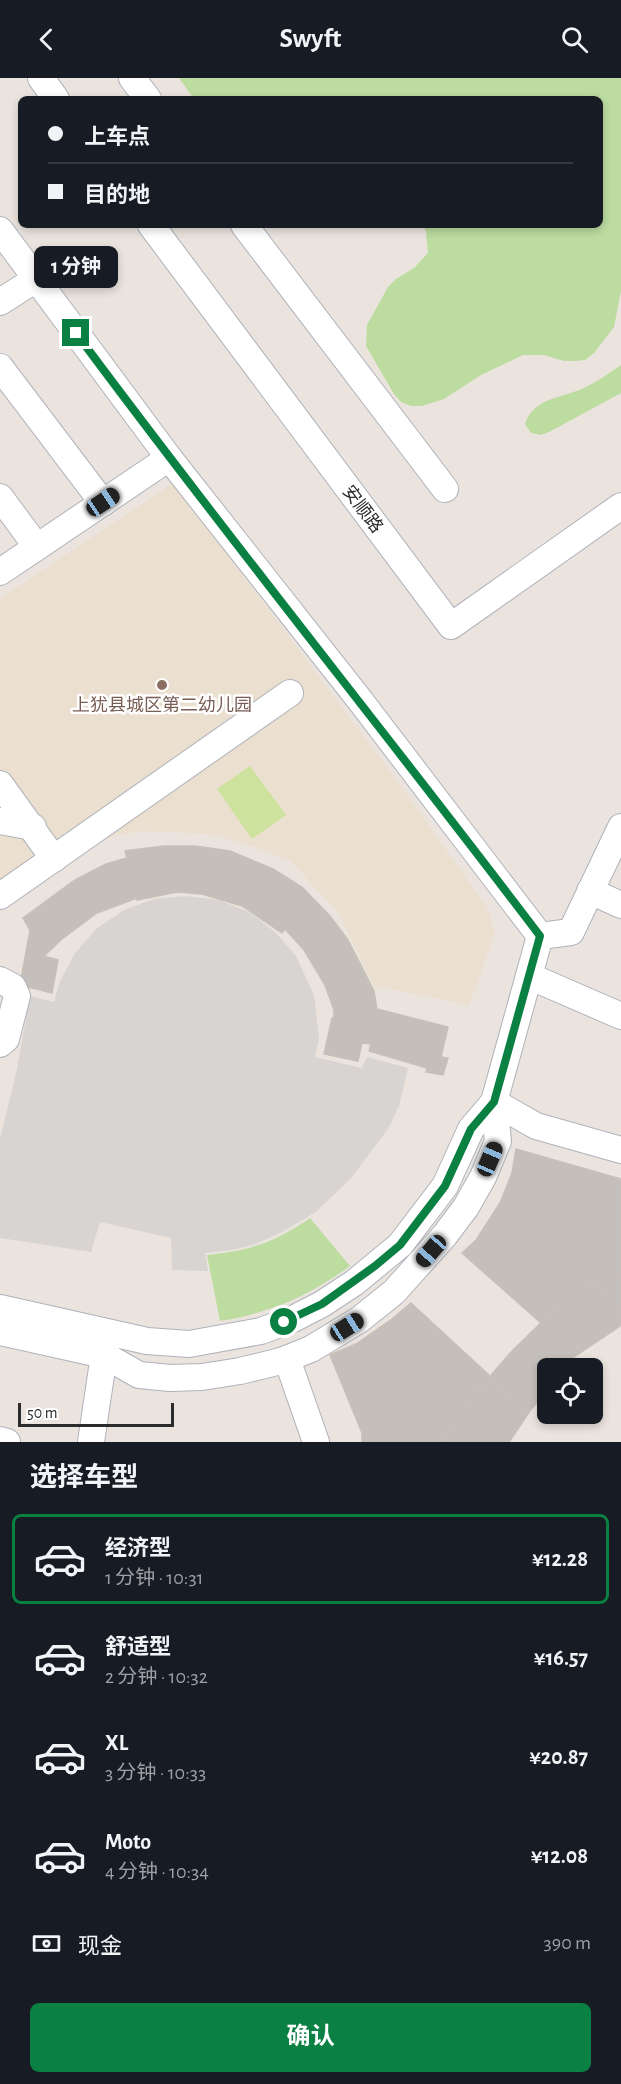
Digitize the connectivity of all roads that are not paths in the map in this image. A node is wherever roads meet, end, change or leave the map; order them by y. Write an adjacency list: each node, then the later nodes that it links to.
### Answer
1 (41, 78): 3 (street)
2 (132, 78): 4 (street)
3 (54, 96)
4 (146, 96)
5 (153, 228): 15 (street, 安顺路)
6 (246, 228): 12 (street)
7 (0, 230): 8 (street)
8 (36, 279): 9 (street); 11 (street)
9 (0, 302)
10 (0, 367): 14 (street)
11 (169, 458): 14 (street); 27 (street)
12 (445, 489)
13 (0, 497): 16 (street)
14 (103, 502): 16 (street)
15 (621, 506)
16 (37, 547): 17 (street)
17 (0, 572)
18 (291, 693): 23 (street)
19 (0, 784): 21 (street)
20 (0, 821): 21 (street)
21 (33, 827): 23 (street)
22 (621, 827): 24 (street)
23 (54, 859): 25 (street)
24 (590, 891): 26 (street); 27 (street)
25 (0, 896)
26 (621, 905)
27 (540, 936): 28 (street)
28 (529, 976): 30 (street); 32 (street)
29 (0, 980): 31 (street)
30 (621, 1016)
31 (0, 1044)
32 (494, 1102): 33 (street); 34 (street); 35 (street)
33 (621, 1150)
34 (450, 1177): 35 (street); 37 (street)
35 (474, 1192): 41 (street)
36 (0, 1308): 40 (street)
37 (284, 1322): 39 (street); 41 (street)
38 (0, 1332): 40 (street)
39 (207, 1341): 40 (street); 42 (street)
40 (106, 1344): 42 (street); 45 (street)
41 (293, 1356): 42 (street); 46 (street)
42 (211, 1376)
43 (0, 1440): 44 (street)
44 (7, 1442)
45 (93, 1442)
46 (316, 1442)

